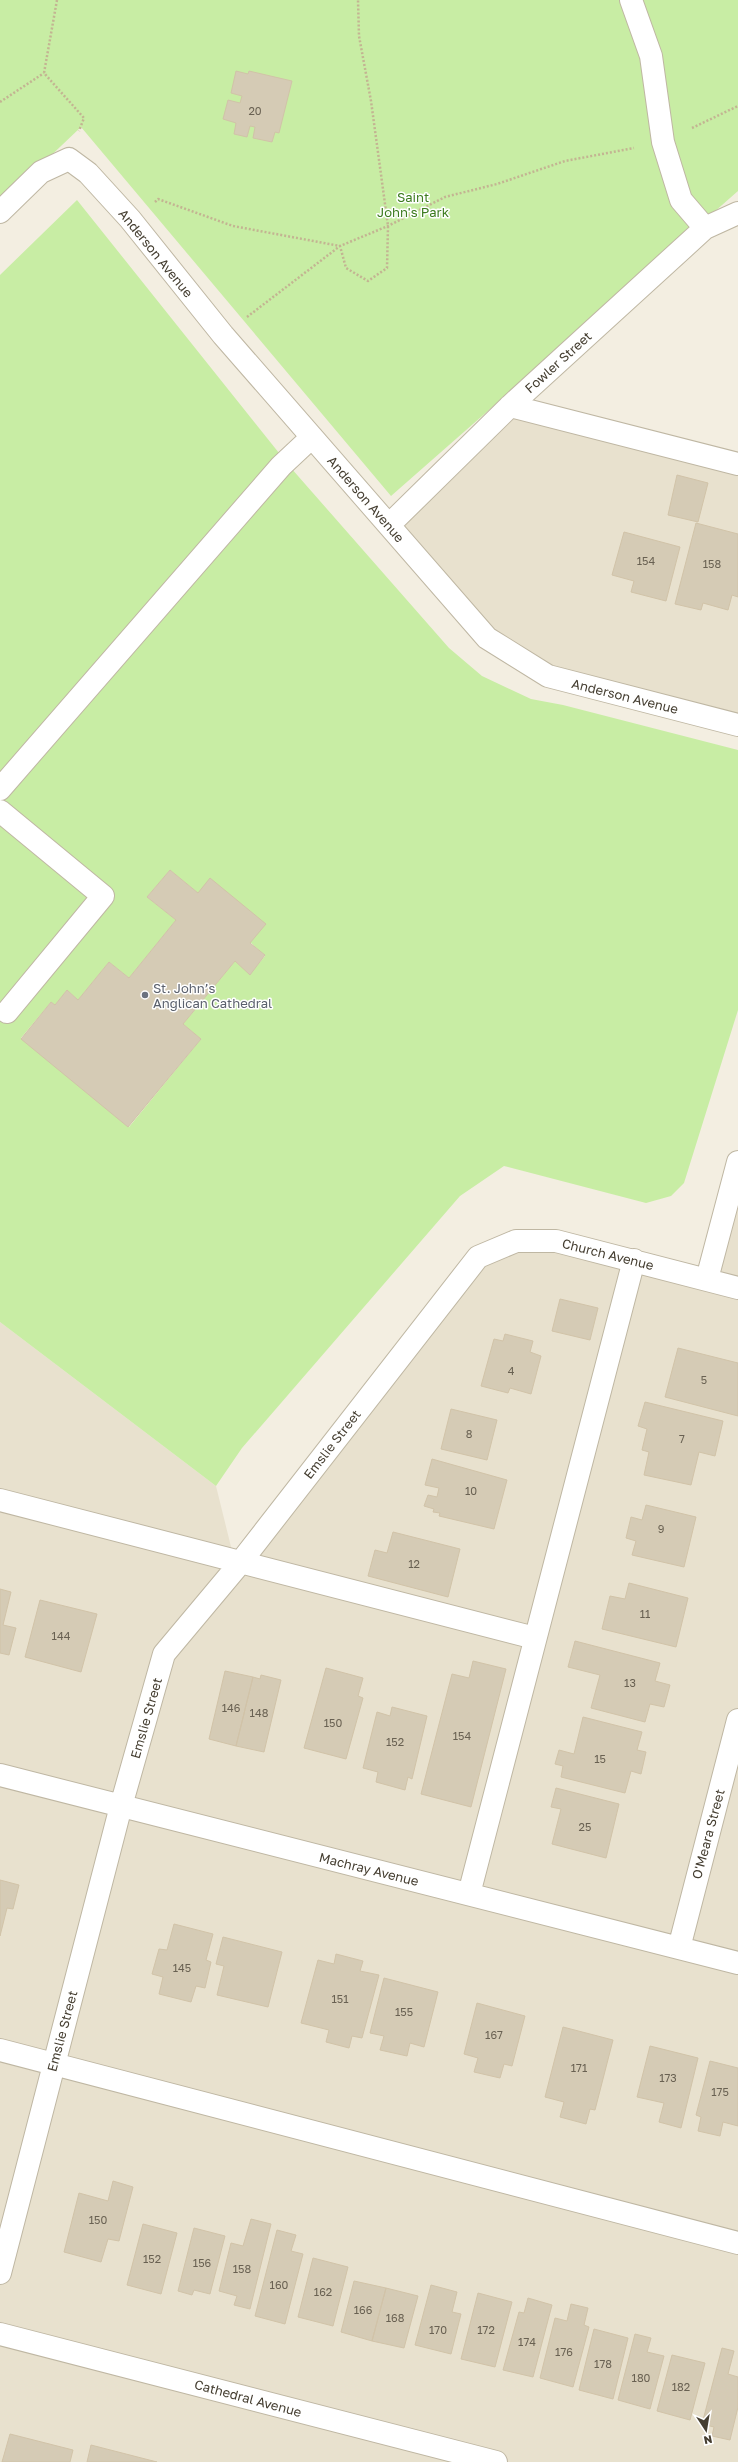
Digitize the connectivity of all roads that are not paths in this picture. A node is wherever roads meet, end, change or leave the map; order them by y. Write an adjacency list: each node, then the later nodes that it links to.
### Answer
1 (631, 0): 4 (street)
2 (0, 212): 6 (street, Anderson Avenue)
3 (738, 213): 4 (street, Fowler Street)
4 (705, 228): 5 (street, Fowler Street)
5 (510, 406): 7 (street); 8 (street, Fowler Street)
6 (312, 437): 8 (street, Anderson Avenue); 10 (street)
7 (738, 464)
8 (389, 525): 9 (street, Anderson Avenue)
9 (738, 725)
10 (0, 789)
11 (0, 811): 12 (street)
12 (7, 1012)
13 (738, 1162): 16 (street)
14 (478, 1257): 15 (street, Church Avenue); 19 (street, Emslie Street)
15 (634, 1260): 16 (street, Church Avenue); 20 (street)
16 (707, 1279): 17 (street, Church Avenue)
17 (738, 1288)
18 (0, 1500): 19 (street)
19 (241, 1561): 20 (street); 23 (street, Emslie Street)
20 (535, 1638): 24 (street)
21 (738, 1720): 25 (street, O'Meara Street)
22 (0, 1775): 23 (street, Machray Avenue)
23 (121, 1806): 24 (street, Machray Avenue); 28 (street, Emslie Street)
24 (469, 1894): 25 (street, Machray Avenue)
25 (679, 1948): 26 (street, Machray Avenue)
26 (738, 1963)
27 (0, 2050): 28 (street)
28 (54, 2064): 29 (street); 30 (street, Emslie Street)
29 (738, 2243)
30 (0, 2273)
31 (0, 2334): 32 (street, Cathedral Avenue)
32 (496, 2462)

